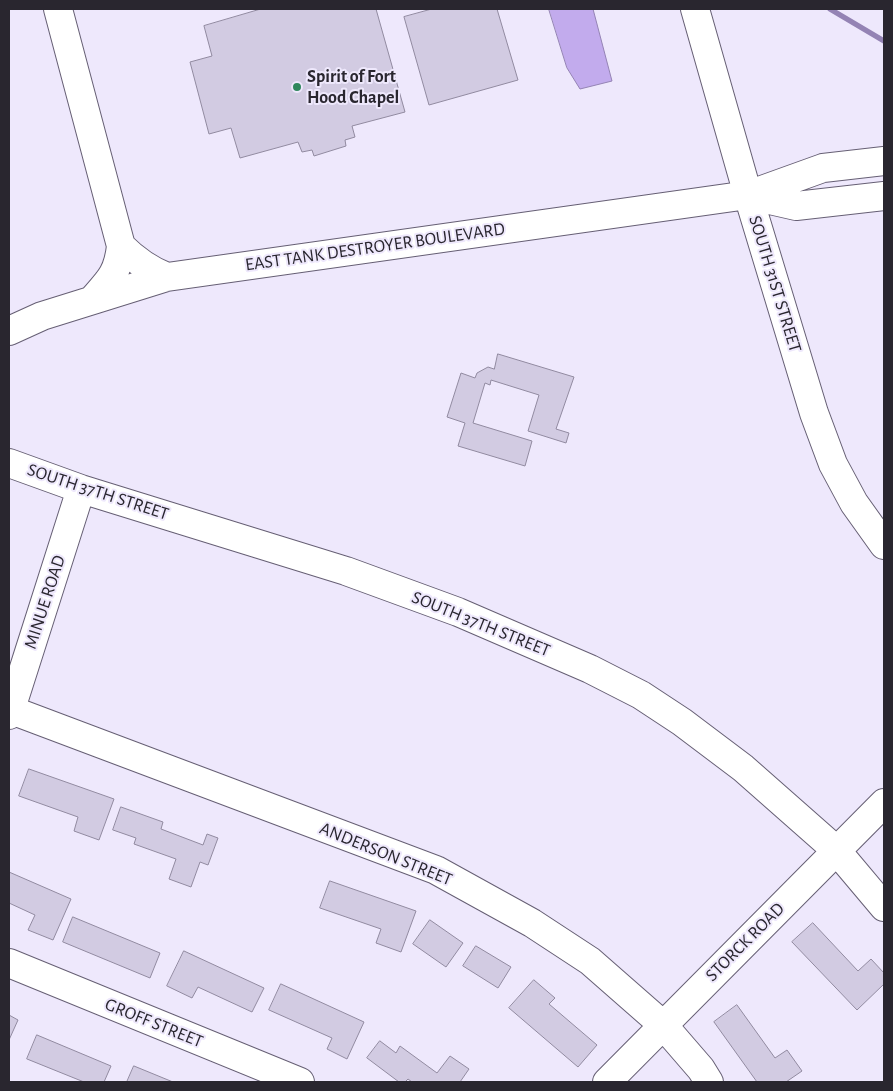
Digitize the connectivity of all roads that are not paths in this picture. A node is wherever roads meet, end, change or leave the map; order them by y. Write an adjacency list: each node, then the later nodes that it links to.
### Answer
1 (58, 9): 6 (street)
2 (695, 9): 4 (street, SOUTH 31ST STREET)
3 (884, 161): 4 (street, EAST TANK DESTROYER BOULEVARD)
4 (748, 195): 5 (street, EAST TANK DESTROYER BOULEVARD); 7 (street, EAST TANK DESTROYER BOULEVARD); 12 (street, SOUTH 31ST STREET)
5 (884, 196)
6 (121, 246): 7 (street); 8 (street)
7 (167, 277): 8 (street, EAST TANK DESTROYER BOULEVARD)
8 (93, 300): 9 (street, EAST TANK DESTROYER BOULEVARD)
9 (9, 331)
10 (9, 463): 11 (street, SOUTH 37TH STREET)
11 (81, 489): 13 (street, MINUE ROAD); 15 (street, SOUTH 37TH STREET)
12 (884, 546)
13 (10, 712): 18 (street, ANDERSON STREET)
14 (884, 804): 15 (street, STORCK ROAD)
15 (836, 850): 16 (street, SOUTH 37TH STREET); 18 (street, STORCK ROAD)
16 (884, 907)
17 (9, 963): 19 (street, GROFF STREET)
18 (663, 1025): 20 (street, STORCK ROAD); 21 (street, ANDERSON STREET)
19 (300, 1082)
20 (607, 1082)
21 (709, 1082)

